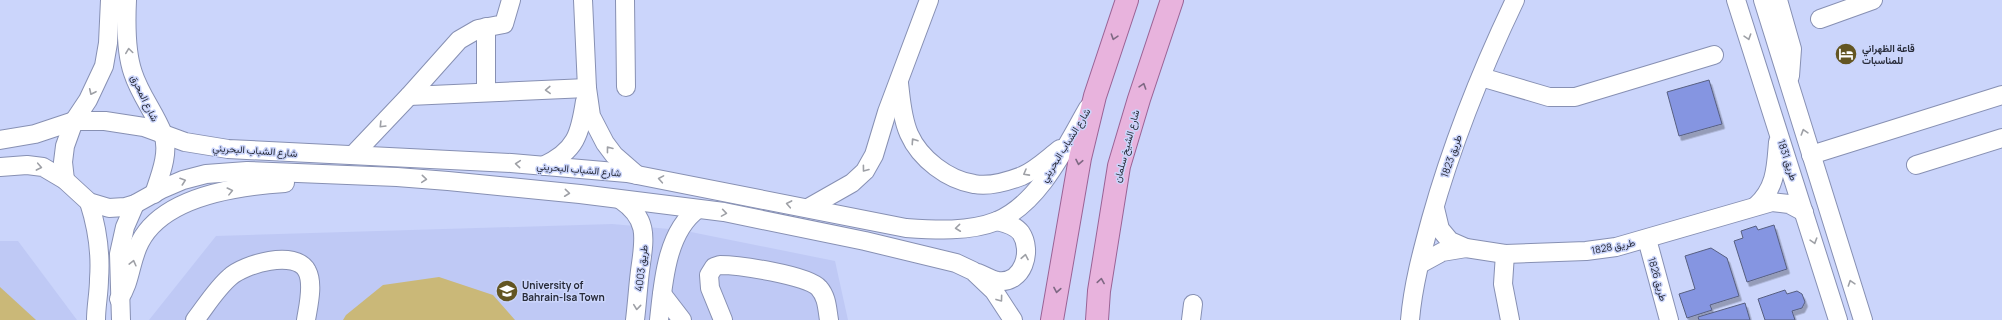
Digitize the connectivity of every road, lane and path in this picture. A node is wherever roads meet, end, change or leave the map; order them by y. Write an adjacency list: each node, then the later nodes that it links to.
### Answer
1 (110, 0): 26 (street, one-way to 26)
2 (127, 0): 28 (street, شارع المحرق, one-way to 2)
3 (511, 0): 15 (street)
4 (584, 0): 21 (street)
5 (625, 0): 20 (street)
6 (929, 0): 18 (street)
7 (1127, 0): 25 (main road, one-way to 25)
8 (1172, 0): 69 (main road, شارع الشيخ سلمان, one-way to 8)
9 (1515, 0): 17 (street, طريق 1823)
10 (1736, 0): 27 (street, طريق 1831, one-way to 27)
11 (1763, 0): 19 (street)
12 (1778, 0): 19 (street)
13 (1873, 0): 14 (street)
14 (1820, 19)
15 (486, 27): 22 (street); 24 (street)
16 (1714, 55): 17 (street)
17 (1481, 77): 46 (street, طريق 1823)
18 (899, 80): 31 (street, one-way to 18); 45 (street, one-way to 45)
19 (1788, 83): 33 (street, one-way to 19)
20 (626, 87)
21 (587, 88): 22 (street, one-way to 22); 35 (street); 37 (street, one-way to 21)
22 (486, 92): 24 (street)
23 (2002, 95): 33 (street)
24 (409, 96): 32 (street, one-way to 32)
25 (1095, 96): 31 (street, شارع الشباب البحريني); 68 (main road, one-way to 68)
26 (74, 121): 28 (street, شارع الشباب البحريني); 30 (street, شارع الشباب البحريني); 39 (street)
27 (1779, 132): 44 (street); 48 (street, طريق 1831)
28 (163, 134): 32 (street, شارع الشباب البحريني); 40 (street, شارع المحرق)
29 (2002, 138): 34 (street)
30 (0, 140)
31 (1069, 142): 49 (street, شارع الشباب البحريني)
32 (353, 155): 35 (street, شارع الشباب البحريني, one-way to 32)
33 (1811, 155): 74 (street, one-way to 33)
34 (1916, 165)
35 (542, 166): 37 (street, شارع الشباب البحريني)
36 (0, 167): 39 (street, شارع الشباب البحريني, one-way to 39)
37 (638, 175): 45 (street, شارع الشباب البحريني, one-way to 37)
38 (397, 177): 40 (street, شارع الشباب البحريني, one-way to 38); 41 (street, شارع الشباب البحريني, one-way to 41); 58 (street, one-way to 38)
39 (65, 180): 42 (street, شارع الشباب البحريني)
40 (154, 194): 43 (street, شارع الشباب البحريني)
41 (621, 200): 47 (street, شارع الشباب البحريني); 54 (street, طريق 4003)
42 (90, 202): 43 (street, شارع الشباب البحريني); 59 (street)
43 (135, 204): 58 (street)
44 (1756, 206): 48 (street, طريق 1828); 50 (street, طريق 1828)
45 (808, 208): 49 (street, شارع الشباب البحريني, one-way to 45)
46 (1434, 208): 51 (street, طريق 1828); 53 (street, طريق 1823)
47 (698, 209): 55 (street, شارع الشباب البحريني, one-way to 55); 56 (street)
48 (1804, 212): 73 (street, طريق 1831, one-way to 73)
49 (997, 221): 55 (street, one-way to 49)
50 (1646, 239): 52 (street, طريق 1828); 72 (street, طريق 1826)
51 (1466, 248): 52 (street, طريق 1828); 53 (street, طريق 1828)
52 (1505, 254): 71 (street)
53 (1420, 264): 70 (street, طريق 1823)
54 (641, 270): 56 (street); 62 (street, طريق 4003, one-way to 62)
55 (973, 271): 67 (street, شارع الشباب البحريني, one-way to 67)
56 (664, 274): 57 (street)
57 (662, 294): 63 (street); 64 (street)
58 (120, 311): 59 (street)
59 (96, 316)
60 (195, 320): 61 (street)
61 (306, 320)
62 (635, 320)
63 (659, 320)
64 (682, 320)
65 (723, 320): 66 (street)
66 (829, 320)
67 (1013, 320)
68 (1052, 320)
69 (1097, 320)
70 (1410, 320)
71 (1510, 320)
72 (1669, 320)
73 (1838, 320)
74 (1863, 320)

